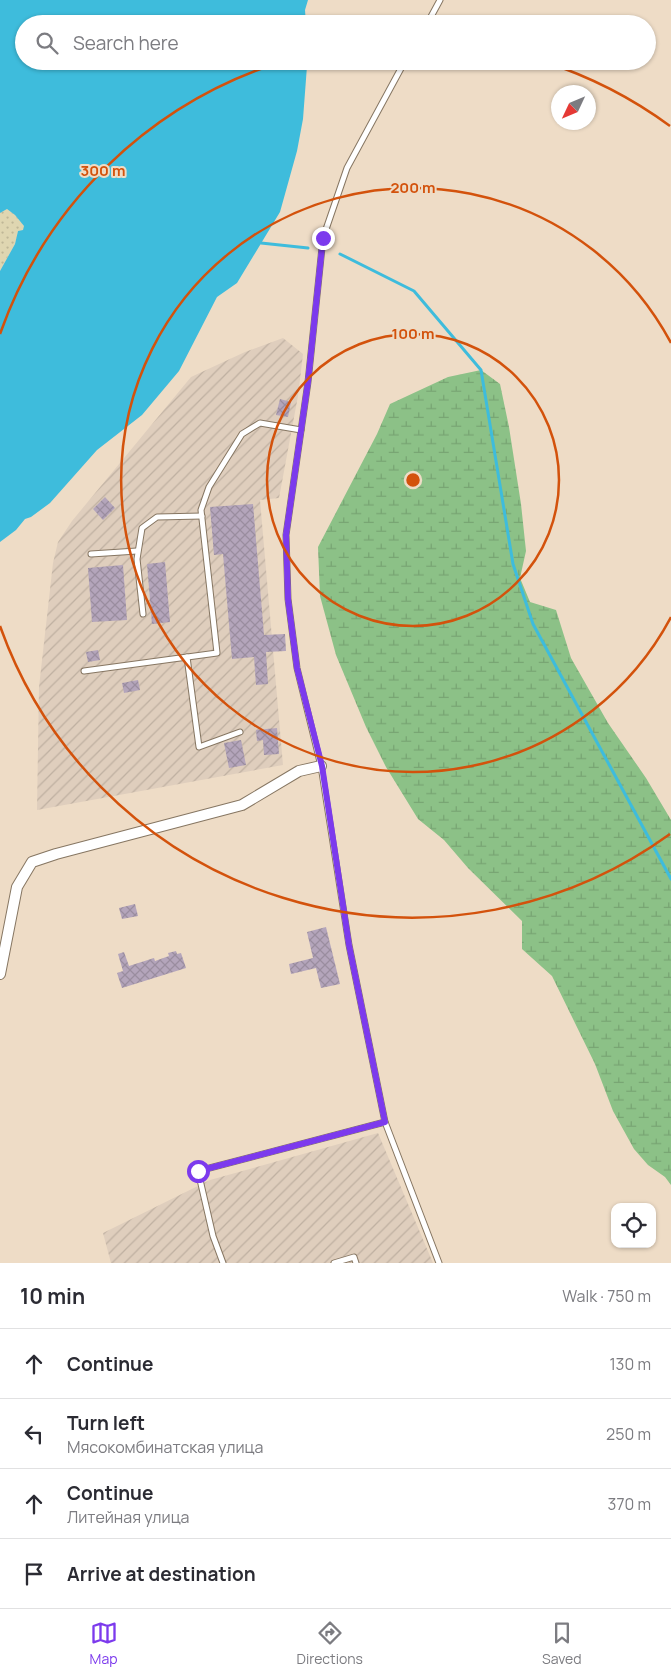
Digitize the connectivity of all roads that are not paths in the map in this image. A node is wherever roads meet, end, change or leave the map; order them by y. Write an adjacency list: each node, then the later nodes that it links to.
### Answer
1 (440, 0): 2 (lane)
2 (432, 15)
3 (401, 70): 4 (lane)
4 (301, 430): 5 (lane); 12 (lane)
5 (202, 516): 6 (lane); 9 (lane)
6 (137, 551): 7 (lane); 8 (lane)
7 (91, 554)
8 (143, 614)
9 (187, 657): 10 (lane); 11 (lane)
10 (84, 671)
11 (240, 732)
12 (322, 766): 13 (street); 14 (lane)
13 (0, 974)
14 (385, 1122): 15 (lane); 18 (lane)
15 (223, 1263)
16 (334, 1263): 17 (lane)
17 (356, 1263)
18 (439, 1263)

